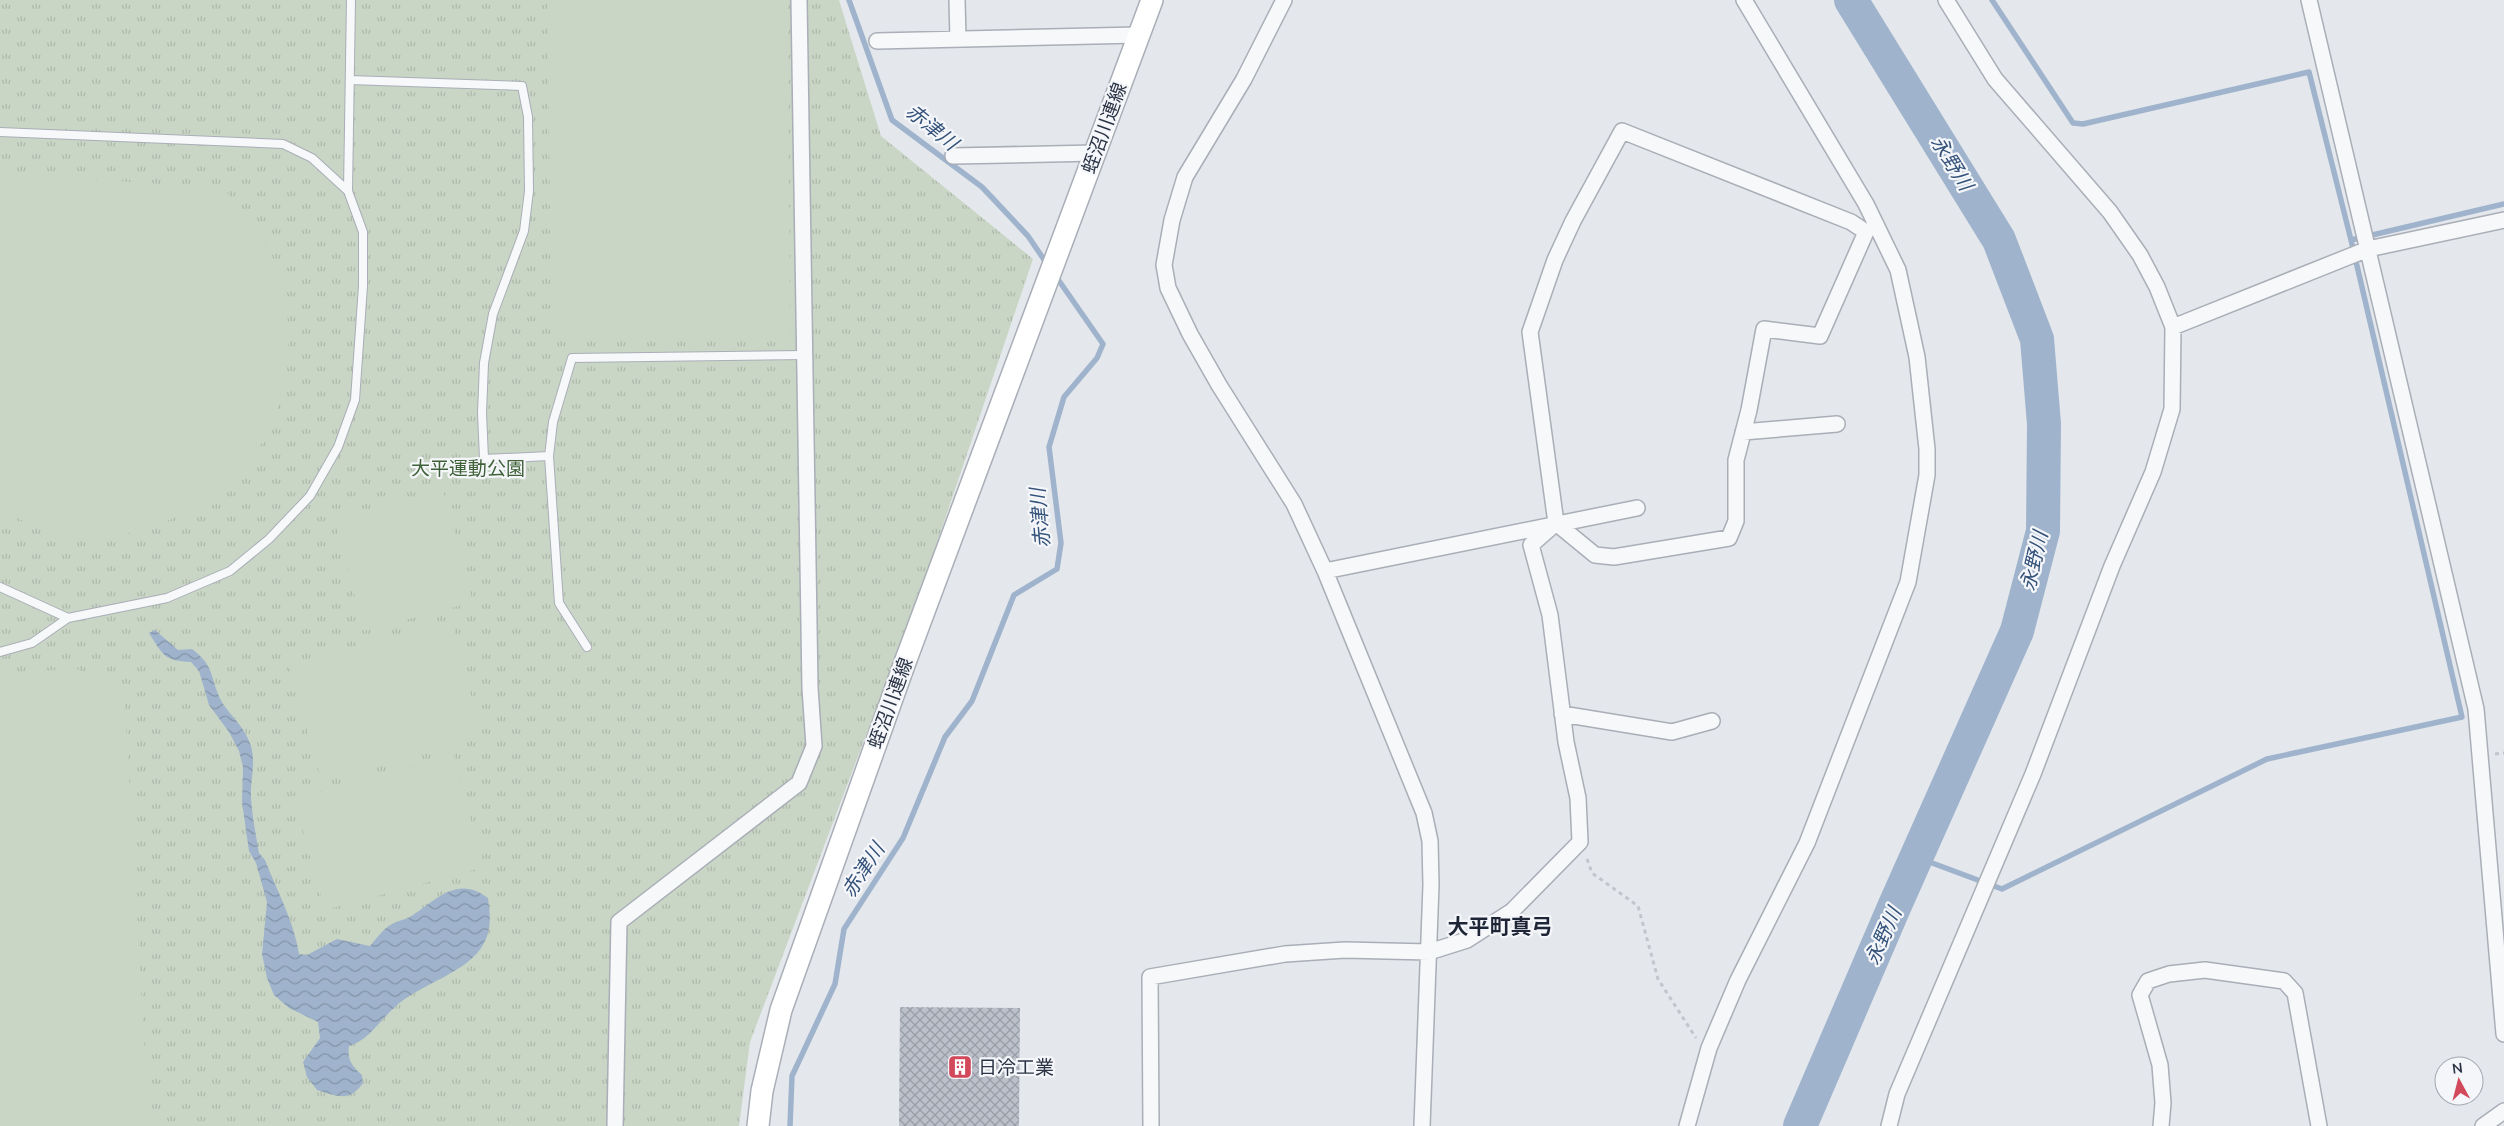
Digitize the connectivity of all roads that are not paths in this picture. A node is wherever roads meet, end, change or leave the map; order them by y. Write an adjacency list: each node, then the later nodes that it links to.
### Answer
1 (351, 0): 12 (lane)
2 (799, 0): 20 (street)
3 (957, 0): 10 (street)
4 (1152, 0): 9 (main road, 蛭沼川連線)
5 (1284, 0): 26 (street)
6 (1744, 0): 40 (street)
7 (1946, 0): 19 (street)
8 (2310, 0): 18 (street)
9 (1138, 35): 10 (street); 14 (main road, 蛭沼川連線)
10 (958, 39): 11 (street)
11 (877, 41)
12 (350, 80): 16 (lane); 23 (lane)
13 (0, 132): 16 (lane)
14 (1095, 152): 15 (street); 37 (main road, 蛭沼川連線)
15 (953, 156)
16 (348, 191): 28 (lane)
17 (2504, 220): 18 (street)
18 (2368, 249): 19 (street); 34 (street)
19 (2173, 327): 41 (street)
20 (806, 355): 23 (lane); 36 (street)
21 (1838, 424): 22 (street)
22 (1743, 432): 25 (street); 25 (street)
23 (549, 456): 29 (lane)
24 (1637, 508): 25 (street)
25 (1556, 523): 26 (street); 31 (street)
26 (1325, 571): 33 (street)
27 (0, 587): 28 (lane)
28 (68, 618): 30 (lane)
29 (587, 647)
30 (0, 652)
31 (1562, 714): 32 (street); 33 (street)
32 (1712, 721)
33 (1429, 952): 38 (street); 39 (street)
34 (2504, 1034)
35 (2504, 1111): 44 (street)
36 (615, 1126)
37 (758, 1126)
38 (1151, 1126)
39 (1422, 1126)
40 (1688, 1126)
41 (1889, 1126)
42 (2161, 1126): 43 (street)
43 (2319, 1126)
44 (2483, 1126)

